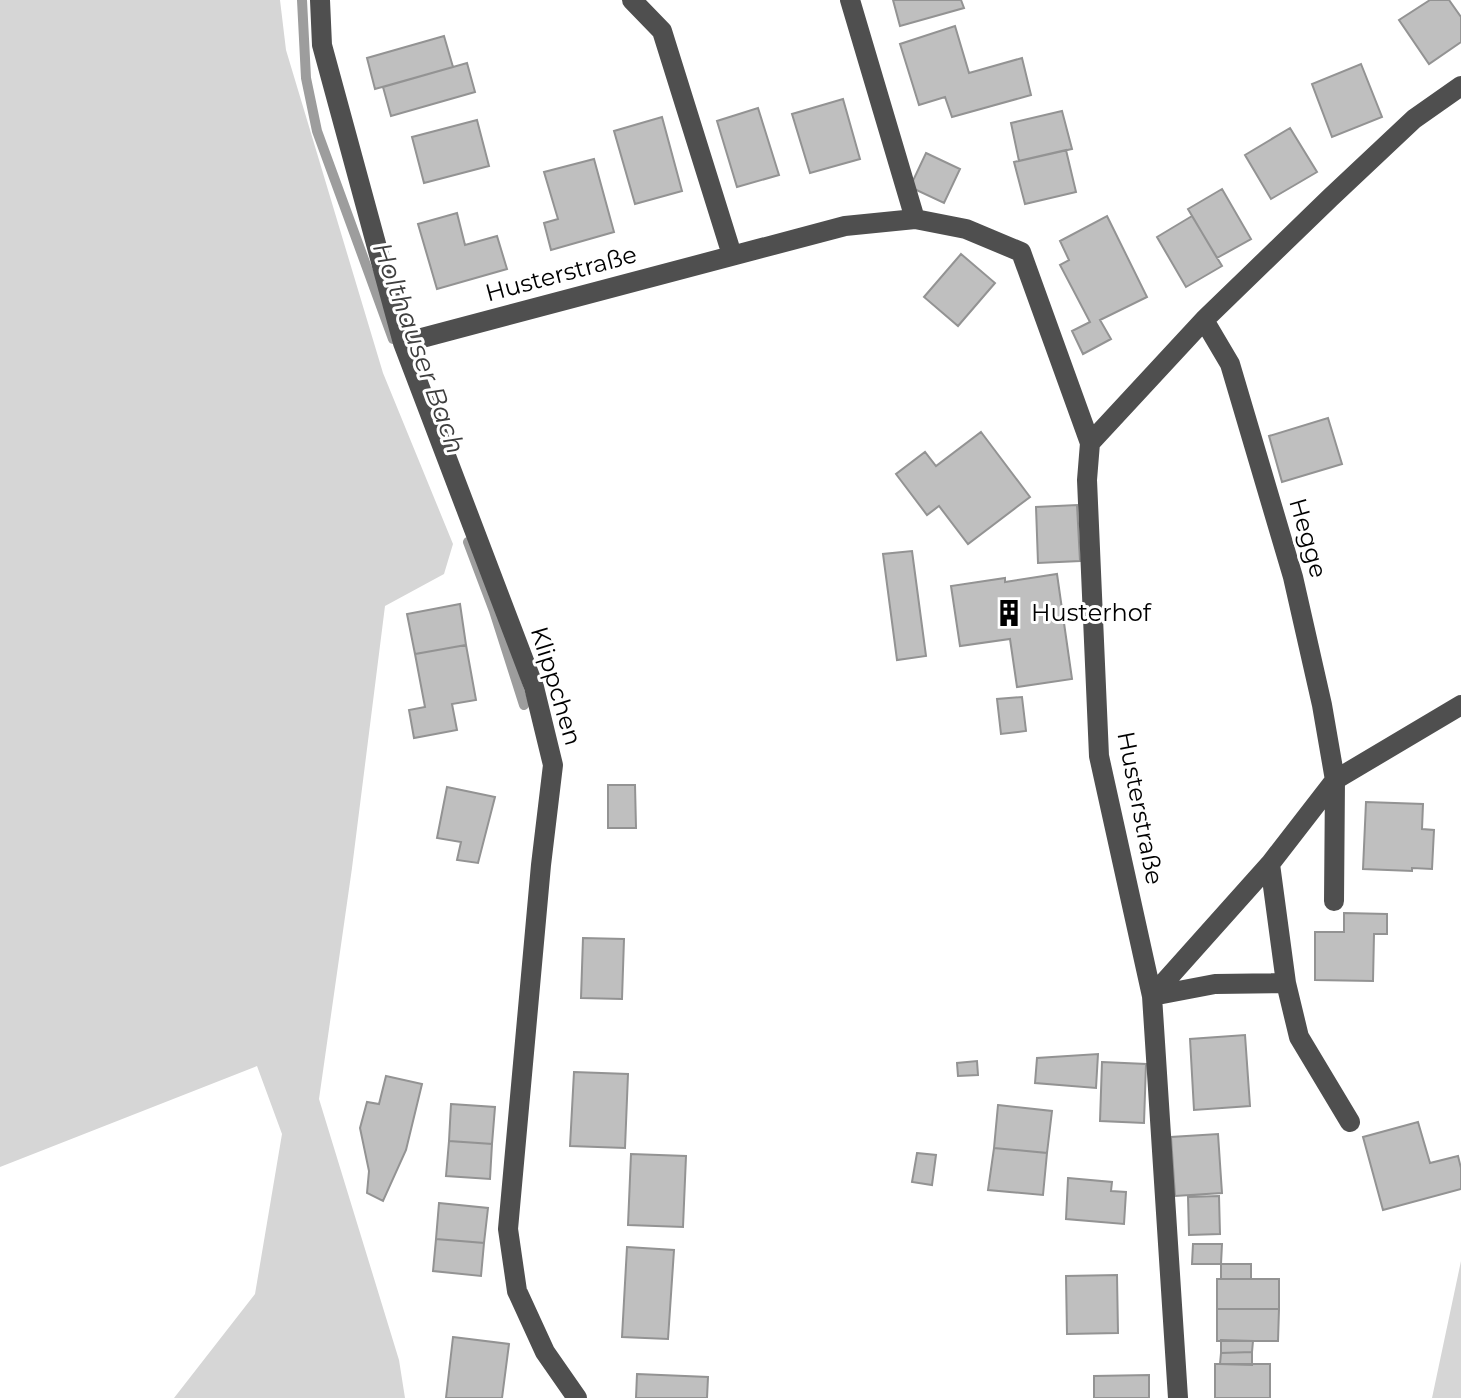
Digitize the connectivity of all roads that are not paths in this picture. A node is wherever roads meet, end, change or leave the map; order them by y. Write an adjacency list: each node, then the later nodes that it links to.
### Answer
1 (320, 0): 8 (street, Klippchen)
2 (632, 0): 6 (street)
3 (850, 0): 5 (street)
4 (1461, 86): 7 (street)
5 (915, 219): 6 (street, Husterstraße); 9 (street, Husterstraße)
6 (732, 255): 8 (street, Husterstraße)
7 (1204, 320): 9 (street); 11 (street, Hegge)
8 (403, 343): 17 (street, Klippchen)
9 (1090, 443): 15 (street, Husterstraße)
10 (1461, 705): 11 (street)
11 (1335, 780): 12 (street); 13 (street, Hegge)
12 (1270, 864): 14 (street); 15 (street)
13 (1334, 901)
14 (1286, 983): 15 (street); 16 (street)
15 (1152, 996): 18 (street, Husterstraße)
16 (1350, 1122)
17 (577, 1398)
18 (1178, 1398)

